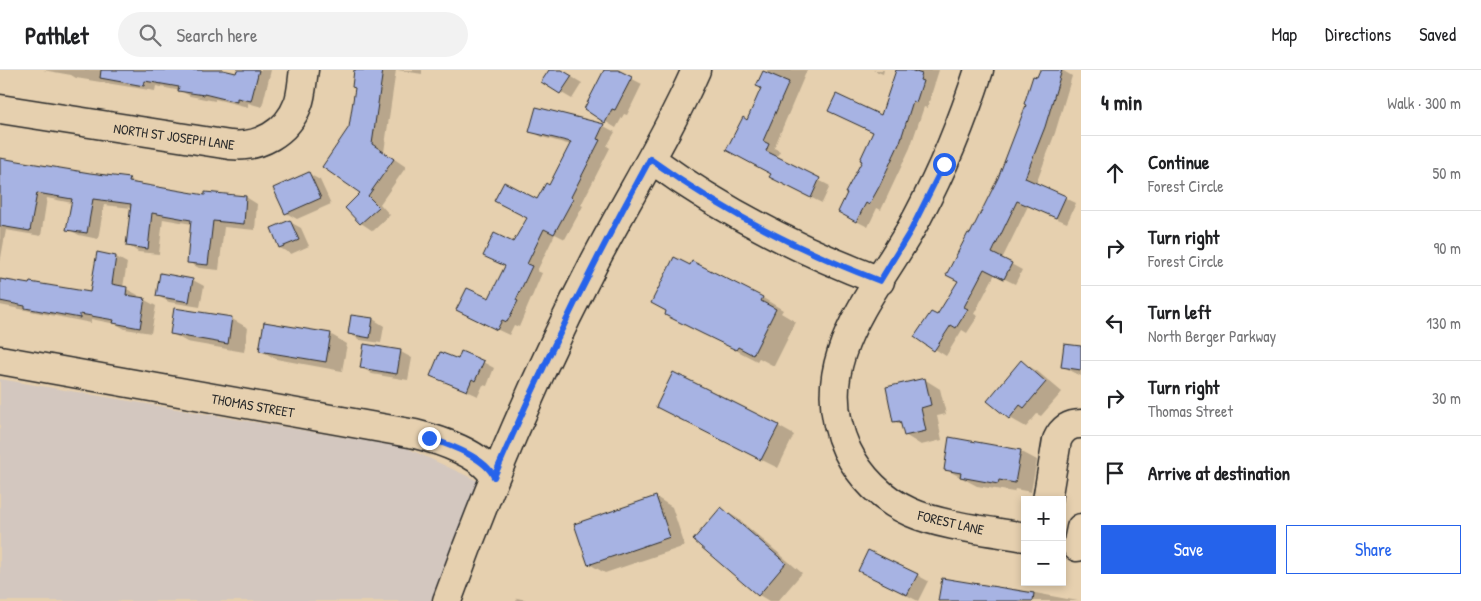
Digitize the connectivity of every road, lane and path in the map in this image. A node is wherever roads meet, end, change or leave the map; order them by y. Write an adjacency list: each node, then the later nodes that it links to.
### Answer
1 (304, 70): 4 (street, NORTH ST JOSEPH LANE)
2 (696, 70): 5 (street)
3 (979, 70): 6 (street, FOREST LANE)
4 (0, 109)
5 (650, 159): 6 (street); 9 (street)
6 (880, 281): 11 (street, FOREST LANE)
7 (0, 360): 9 (street, THOMAS STREET)
8 (1081, 424): 10 (street)
9 (494, 477): 12 (street)
10 (1048, 496)
11 (1021, 536)
12 (447, 601)

